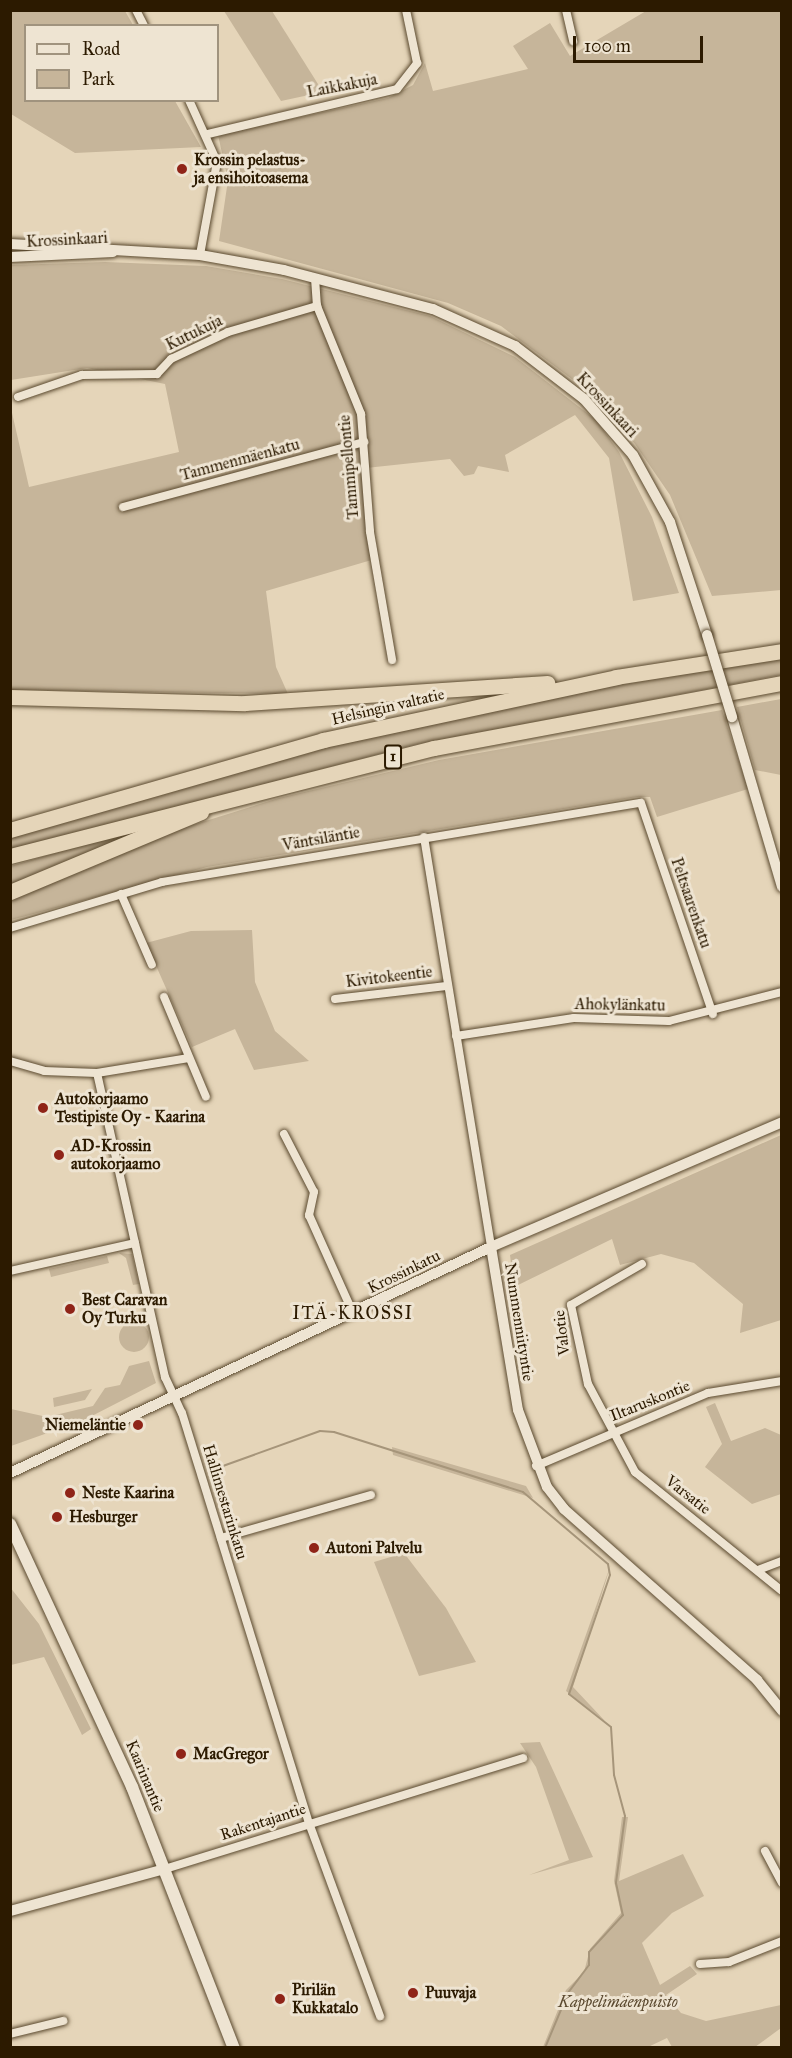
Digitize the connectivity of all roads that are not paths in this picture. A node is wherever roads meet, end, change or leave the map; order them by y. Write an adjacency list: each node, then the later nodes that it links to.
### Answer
1 (136, 10): 4 (street)
2 (406, 10): 7 (street, Laikkakuja)
3 (566, 10): 5 (street)
4 (143, 24)
5 (573, 41)
6 (190, 102): 7 (street)
7 (208, 134): 10 (street)
8 (10, 244): 9 (street, Krossinkaari)
9 (125, 251): 10 (street, Krossinkaari); 11 (street, Krossinkaari)
10 (200, 255): 12 (street, Krossinkaari)
11 (10, 257)
12 (315, 278): 13 (street, Tammipellontie); 27 (street, Krossinkaari, bridge)
13 (317, 306): 14 (street, Kutukuja); 15 (street, Tammipellontie)
14 (18, 397)
15 (364, 442): 16 (street, Tammenmäenkatu); 18 (street, Tammipellontie)
16 (123, 507)
17 (782, 651): 19 (highway, Helsingin valtatie / 1)
18 (392, 660)
19 (616, 677): 21 (highway); 24 (highway, Helsingin valtatie / 1)
20 (782, 683): 22 (highway, 1)
21 (10, 697)
22 (270, 786): 26 (highway, 1); 28 (highway)
23 (641, 803): 25 (street, Väntsiläntie); 36 (street, Peltsaarenkatu)
24 (10, 830)
25 (424, 837): 29 (street, Väntsiläntie); 32 (street, Nummenniityntie)
26 (10, 856)
27 (782, 887)
28 (10, 892)
29 (121, 894): 30 (street, Väntsiläntie); 31 (street)
30 (10, 928)
31 (152, 966)
32 (446, 986): 35 (street, Kivitokeentie); 37 (street, Nummenniityntie)
33 (782, 992): 36 (street, Ahokylänkatu)
34 (164, 997): 38 (street)
35 (334, 999)
36 (713, 1014): 37 (street, Ahokylänkatu)
37 (456, 1036): 45 (street, Nummenniityntie)
38 (189, 1058): 40 (street); 41 (street)
39 (10, 1061): 40 (street)
40 (97, 1072): 44 (street, Hallimestarinkatu)
41 (206, 1097)
42 (782, 1122): 45 (street, Krossinkatu)
43 (284, 1134): 48 (street)
44 (135, 1243): 47 (street); 50 (street, Hallimestarinkatu)
45 (491, 1247): 48 (street, Krossinkatu); 52 (street, Nummenniityntie)
46 (642, 1264): 51 (street, Valotie)
47 (10, 1271)
48 (353, 1313): 50 (street, Krossinkatu)
49 (782, 1381): 51 (street, Iltaruskontie)
50 (175, 1398): 53 (street, Krossinkatu); 56 (street, Hallimestarinkatu)
51 (612, 1433): 52 (street, Iltaruskontie); 58 (street, Varsatie)
52 (536, 1466): 60 (street, Nummenniityntie)
53 (10, 1473)
54 (372, 1495): 56 (street)
55 (10, 1524): 64 (main road, Kaarinantie)
56 (221, 1538): 62 (street, Hallimestarinkatu)
57 (782, 1561): 58 (street)
58 (758, 1570): 59 (street, Varsatie)
59 (782, 1591)
60 (782, 1711)
61 (523, 1758): 62 (street, Rakentajantie)
62 (309, 1823): 64 (street, Rakentajantie); 69 (street, Hallimestarinkatu)
63 (765, 1851): 65 (street)
64 (165, 1869): 66 (street, Rakentajantie); 72 (main road, Kaarinantie)
65 (782, 1883)
66 (10, 1911)
67 (782, 1941): 68 (street)
68 (700, 1964)
69 (380, 2016)
70 (63, 2021): 71 (street)
71 (10, 2034)
72 (234, 2048)

